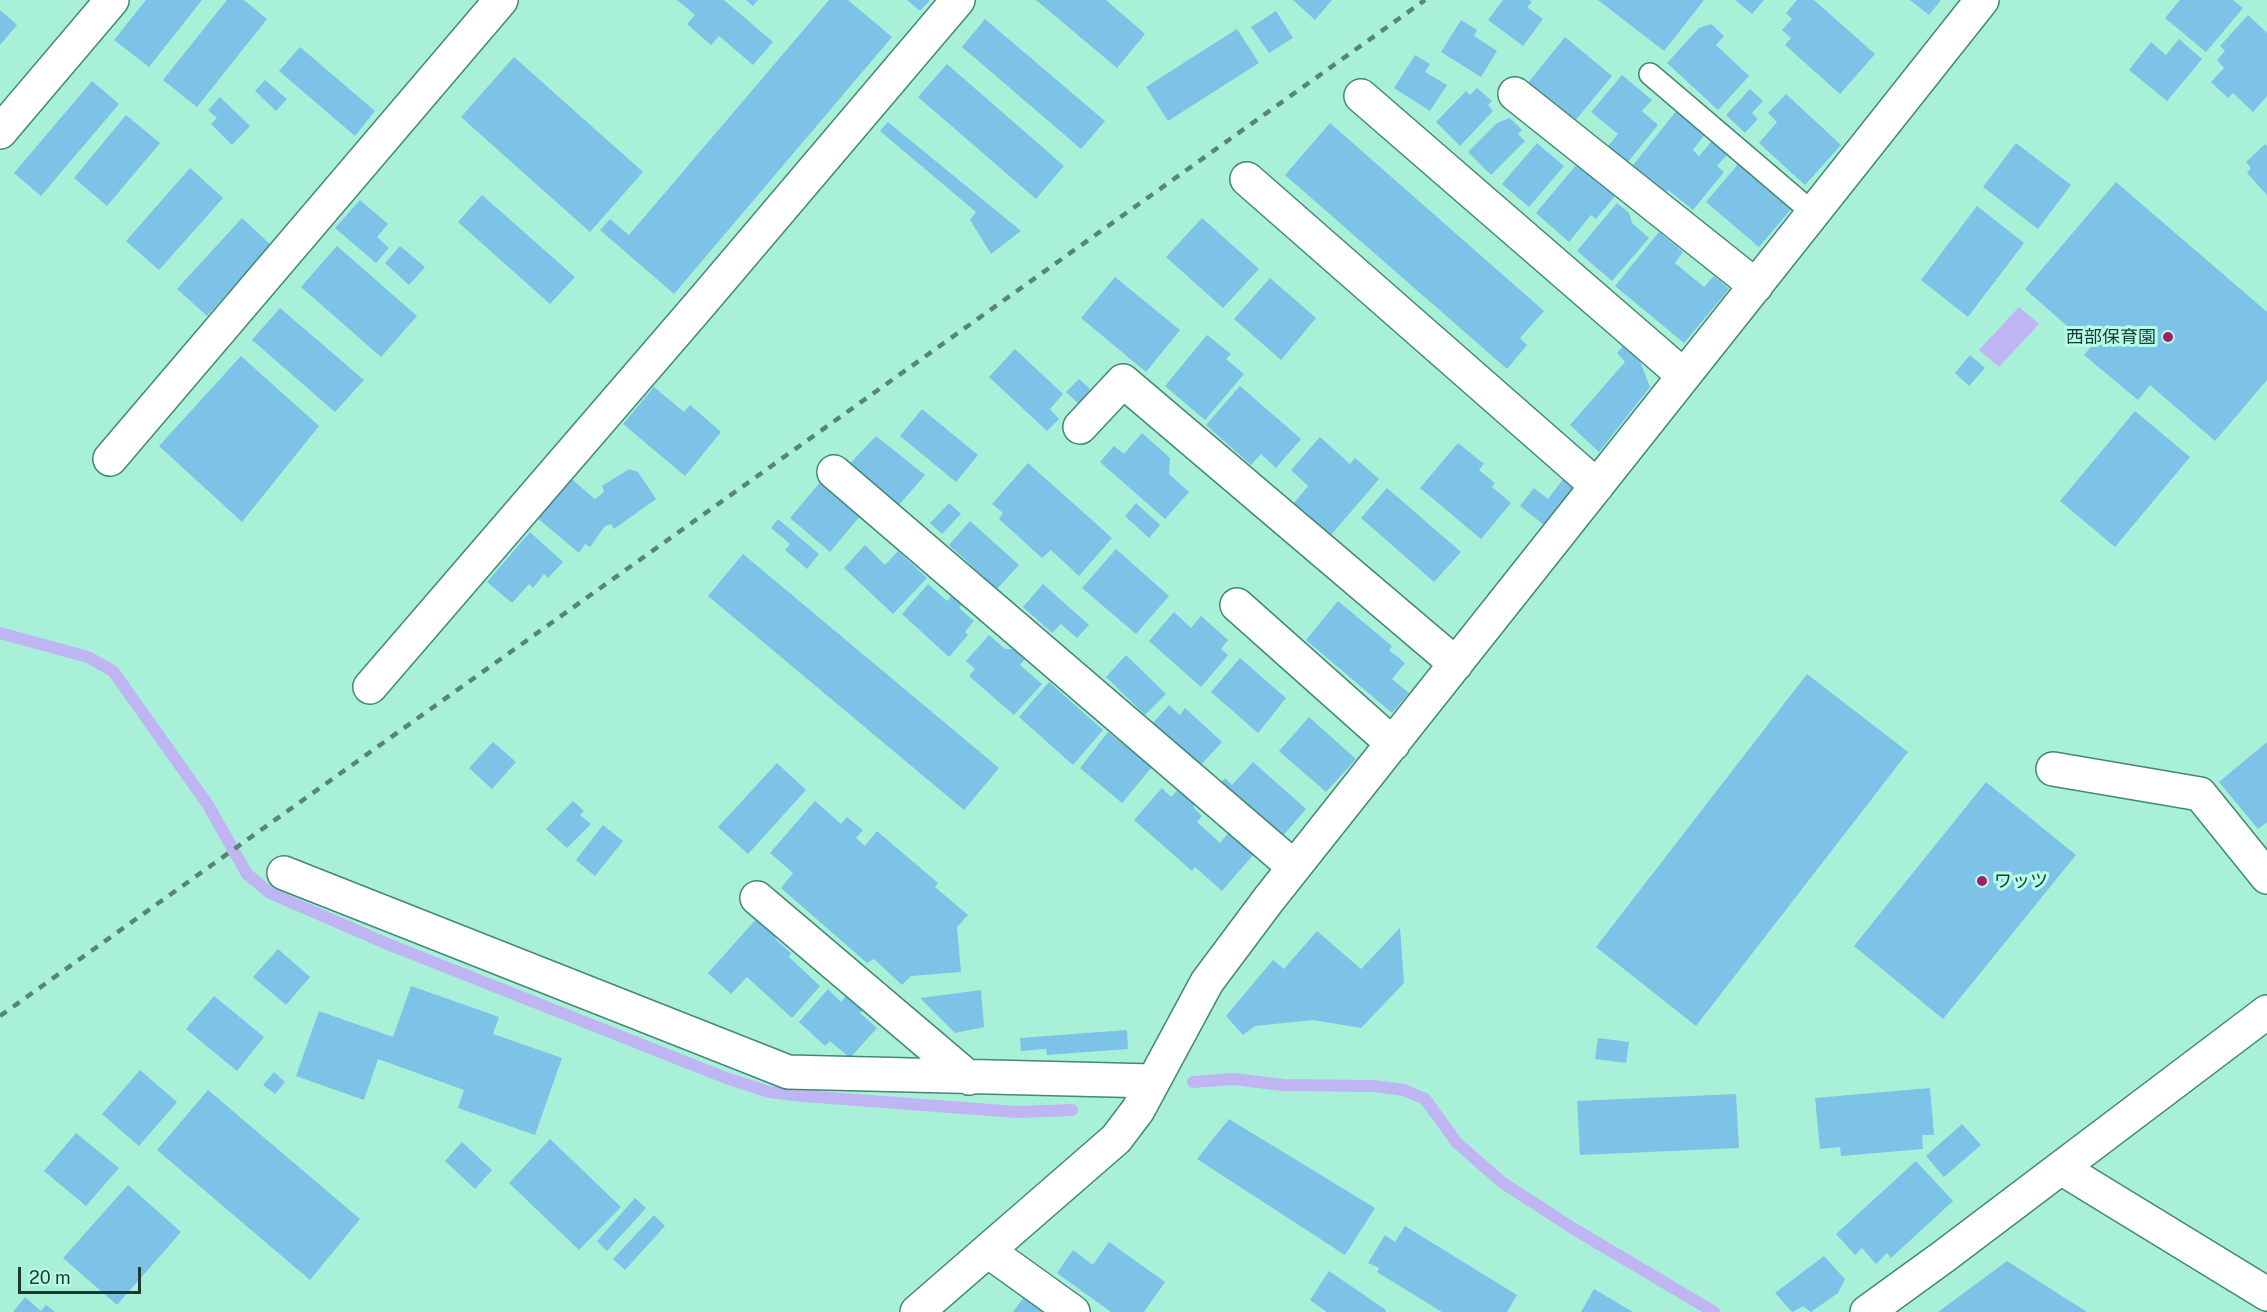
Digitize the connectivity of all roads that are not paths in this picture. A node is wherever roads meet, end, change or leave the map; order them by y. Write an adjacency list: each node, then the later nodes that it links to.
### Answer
1 (112, 0): 8 (street)
2 (501, 0): 14 (street)
3 (958, 0): 19 (street)
4 (1982, 0): 10 (street)
5 (1650, 74): 10 (lane)
6 (1515, 94): 11 (street)
7 (1361, 96): 12 (street)
8 (0, 132)
9 (1247, 179): 16 (street)
10 (1813, 213): 11 (street)
11 (1756, 286): 12 (street)
12 (1684, 376): 16 (street)
13 (1080, 427): 18 (street)
14 (110, 459)
15 (834, 472): 22 (street)
16 (1597, 486): 18 (street)
17 (1237, 605): 20 (street)
18 (1455, 664): 20 (street)
19 (370, 687)
20 (1393, 744): 22 (street)
21 (2053, 769): 24 (street)
22 (1294, 867): 28 (street)
23 (284, 873): 27 (street)
24 (2267, 877)
25 (757, 898): 27 (street)
26 (2267, 1012): 29 (street)
27 (969, 1078): 28 (street)
28 (1153, 1081): 30 (street)
29 (2061, 1168): 31 (street); 34 (street)
30 (988, 1251): 32 (street); 33 (street)
31 (2267, 1294)
32 (917, 1312)
33 (1073, 1312)
34 (1867, 1312)

